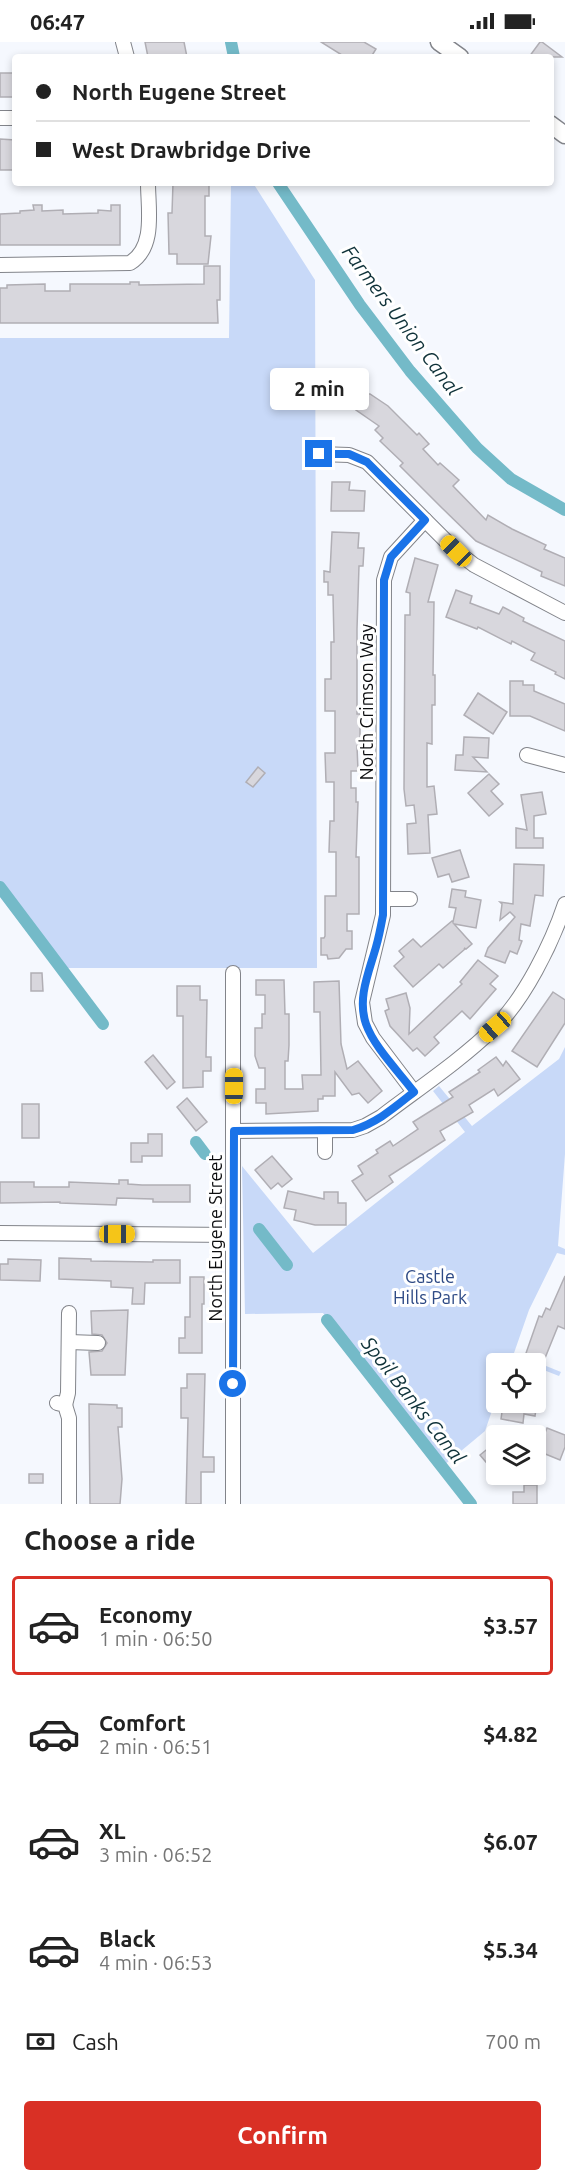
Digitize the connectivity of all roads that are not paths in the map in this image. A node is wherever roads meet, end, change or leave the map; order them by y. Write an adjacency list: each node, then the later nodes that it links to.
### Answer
1 (439, 42): 2 (street)
2 (456, 54)
3 (148, 186): 4 (street)
4 (0, 265)
5 (319, 454): 6 (street)
6 (425, 520): 7 (street); 10 (street, North Crimson Way)
7 (565, 613)
8 (527, 755): 9 (street)
9 (565, 765)
10 (383, 899): 11 (street); 14 (street, North Crimson Way)
11 (410, 899)
12 (565, 904): 14 (street)
13 (233, 973): 15 (street, North Eugene Street)
14 (414, 1092): 16 (street)
15 (234, 1131): 16 (street); 19 (street, North Eugene Street)
16 (325, 1131): 17 (street)
17 (325, 1152)
18 (0, 1233): 19 (street)
19 (233, 1235): 24 (street, North Eugene Street)
20 (69, 1313): 21 (street)
21 (69, 1342): 22 (street); 23 (street)
22 (98, 1342)
23 (69, 1504)
24 (234, 1504)

